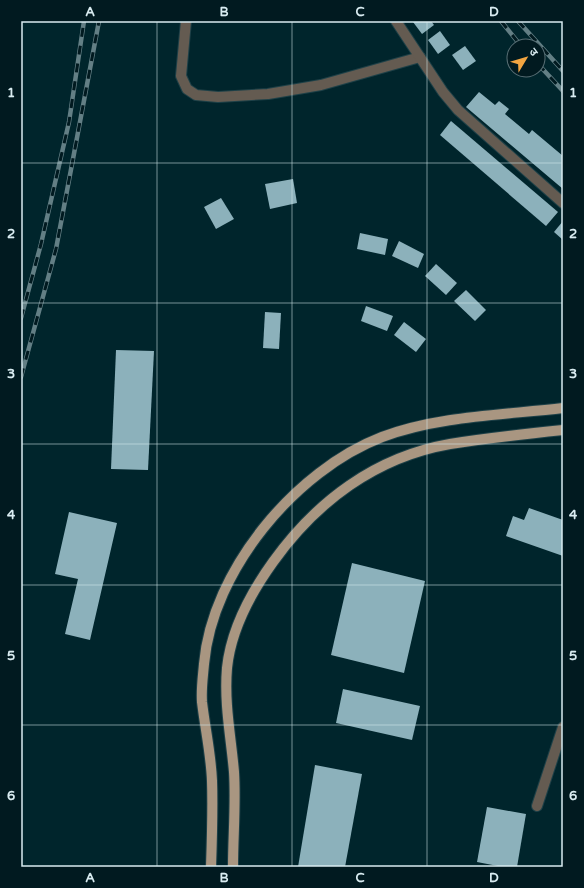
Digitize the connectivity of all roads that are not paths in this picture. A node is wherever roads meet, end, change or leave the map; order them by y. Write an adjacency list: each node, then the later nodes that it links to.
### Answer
1 (186, 21): 3 (street)
2 (396, 21): 3 (street)
3 (420, 57): 4 (street)
4 (563, 203)
5 (563, 408): 9 (main road)
6 (563, 430): 10 (main road)
7 (563, 727): 8 (street)
8 (537, 806)
9 (211, 867)
10 (233, 867)

